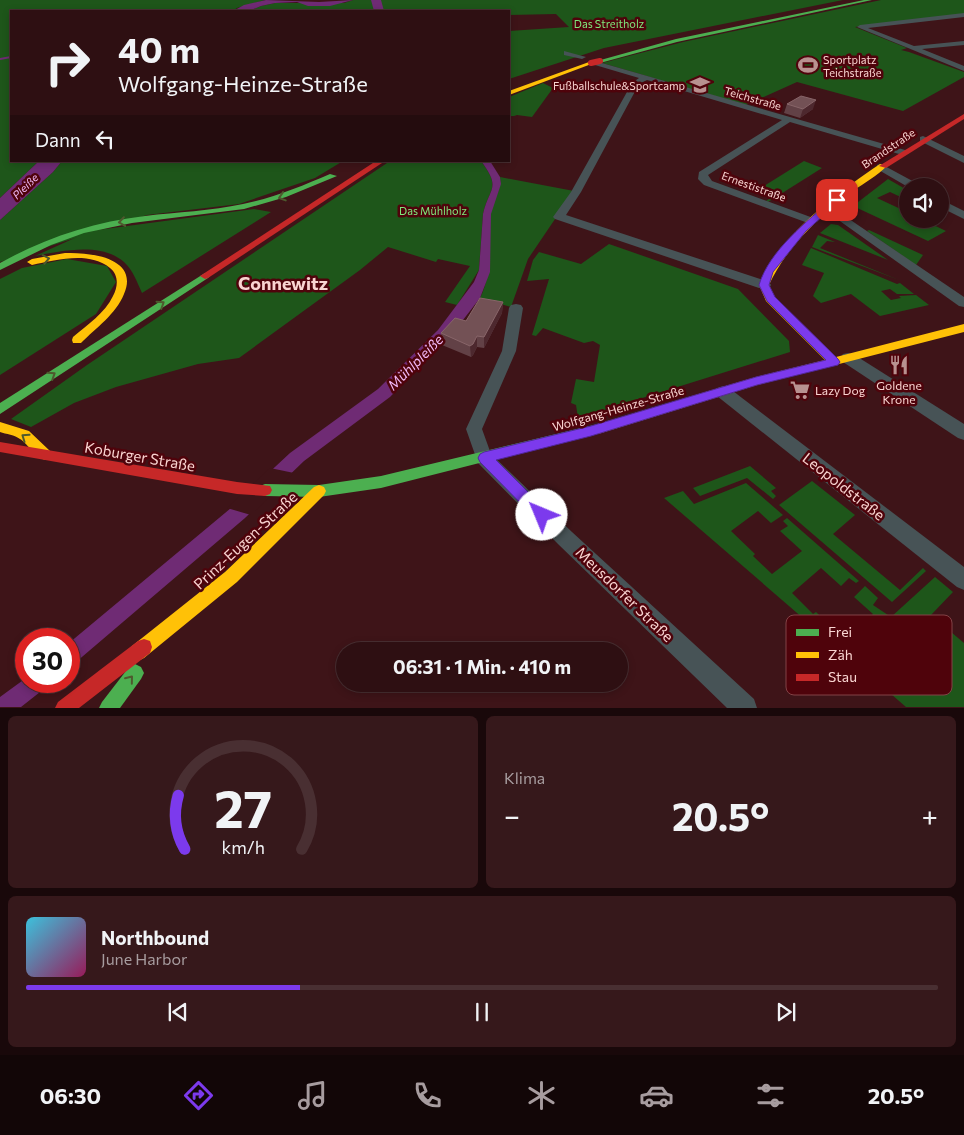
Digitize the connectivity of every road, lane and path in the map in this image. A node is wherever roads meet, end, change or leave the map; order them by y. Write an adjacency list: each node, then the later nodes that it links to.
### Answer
1 (850, 0): 7 (main road)
2 (870, 0): 7 (main road)
3 (964, 15): 5 (street)
4 (964, 43): 5 (street)
5 (912, 49): 8 (street)
6 (567, 53): 7 (street, Teichstraße)
7 (591, 60): 9 (street, Teichstraße); 10 (main road); 11 (main road)
8 (964, 69)
9 (644, 78): 13 (street, Teichstraße); 29 (street)
10 (510, 85)
11 (510, 94)
12 (964, 116): 14 (main road, Brandstraße)
13 (787, 120): 15 (street, Teichstraße); 26 (street, Ernestistraße)
14 (923, 139): 15 (main road, Brandstraße); 16 (street)
15 (902, 152): 19 (main road, Brandstraße)
16 (964, 160)
17 (358, 162): 20 (main road)
18 (379, 162): 36 (main road, one-way to 18)
19 (882, 167): 21 (street); 23 (main road, Brandstraße)
20 (344, 171): 22 (main road); 27 (main road, one-way to 27)
21 (901, 178)
22 (293, 204)
23 (826, 207): 26 (main road, Brandstraße); 30 (street)
24 (949, 207): 25 (street)
25 (964, 216)
26 (812, 220): 29 (main road, Brandstraße)
27 (0, 267)
28 (0, 274): 32 (main road, one-way to 32)
29 (764, 285): 34 (main road)
30 (964, 303)
31 (516, 308): 41 (street)
32 (124, 310)
33 (964, 328): 34 (main road, Wolfgang-Heinze-Straße)
34 (841, 360): 35 (main road, Wolfgang-Heinze-Straße); 38 (street)
35 (723, 392): 41 (main road, Wolfgang-Heinze-Straße); 44 (street, Leopoldstraße)
36 (0, 409)
37 (0, 427): 40 (main road, one-way to 37)
38 (964, 433)
39 (0, 447): 40 (main road, Koburger Straße)
40 (45, 455): 42 (main road, Koburger Straße)
41 (484, 458): 43 (main road, Wolfgang-Heinze-Straße); 49 (street, Meusdorfer Straße)
42 (275, 491): 43 (main road, Wolfgang-Heinze-Straße)
43 (319, 491): 45 (main road, Prinz-Eugen-Straße)
44 (964, 580)
45 (144, 647): 46 (main road, Prinz-Eugen-Straße); 47 (main road); 48 (main road, one-way to 45)
46 (93, 701)
47 (64, 708)
48 (108, 708)
49 (745, 708)

